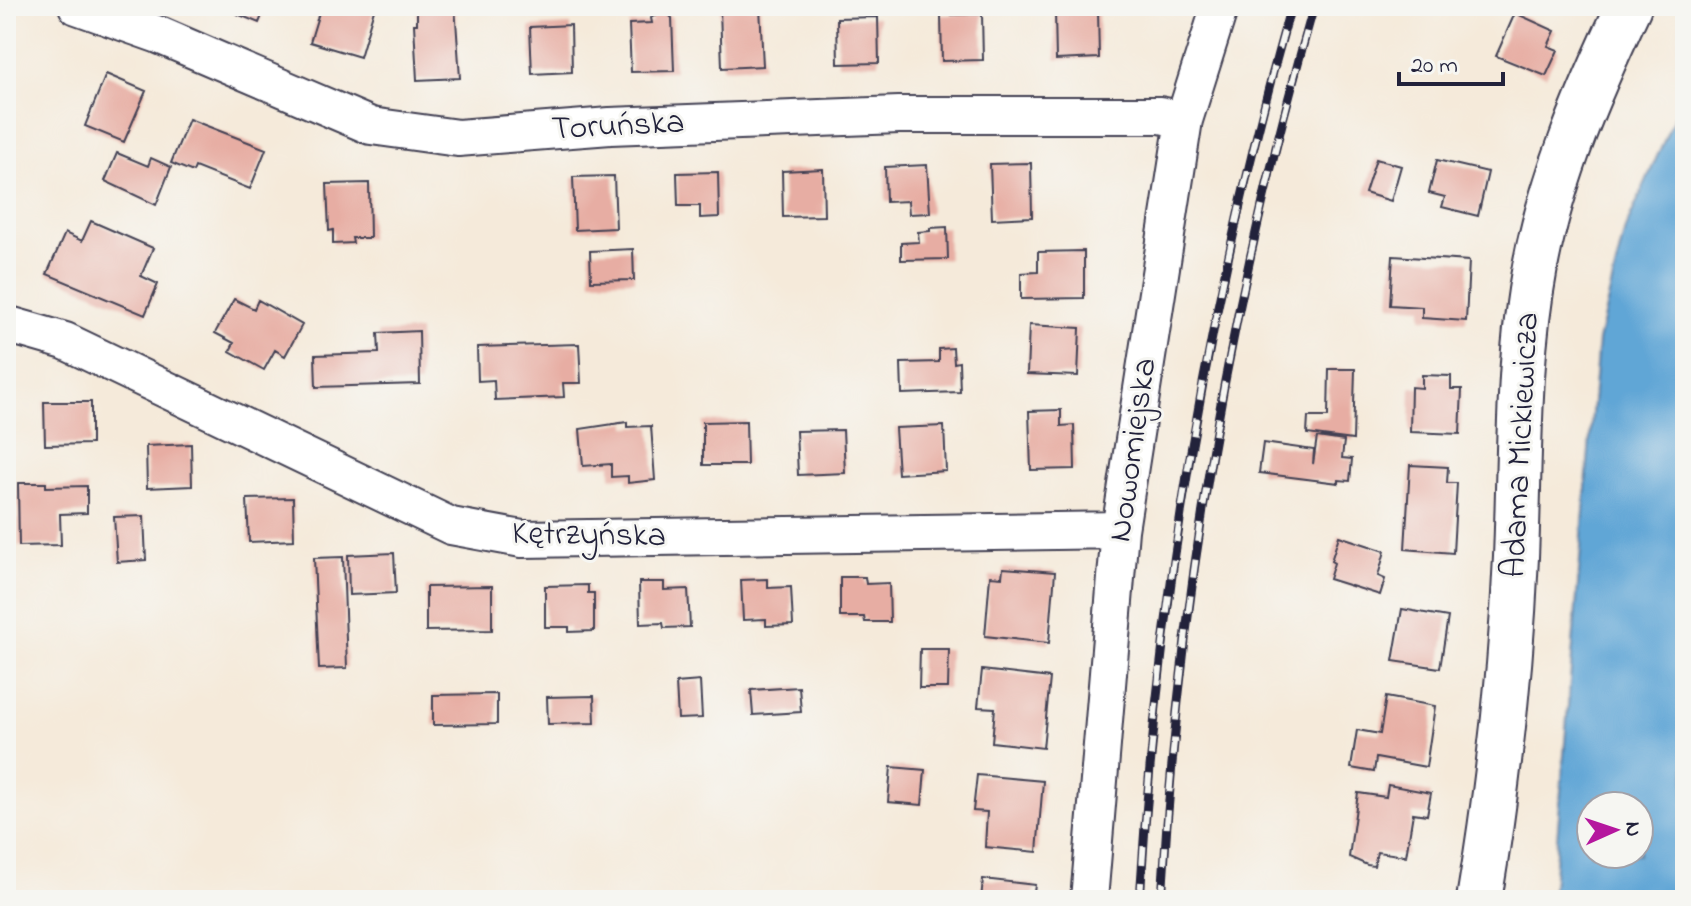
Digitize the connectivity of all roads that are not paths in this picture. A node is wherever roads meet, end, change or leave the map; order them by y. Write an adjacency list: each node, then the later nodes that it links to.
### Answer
1 (77, 6): 4 (street, Toruńska)
2 (1220, 6): 4 (street, Nowomiejska)
3 (1629, 6): 8 (street, Adama Mickiewicza)
4 (1184, 120): 6 (street, Nowomiejska)
5 (6, 324): 6 (street, Kętrzyńska)
6 (1120, 530): 7 (street, Nowomiejska)
7 (1089, 900)
8 (1479, 900)

